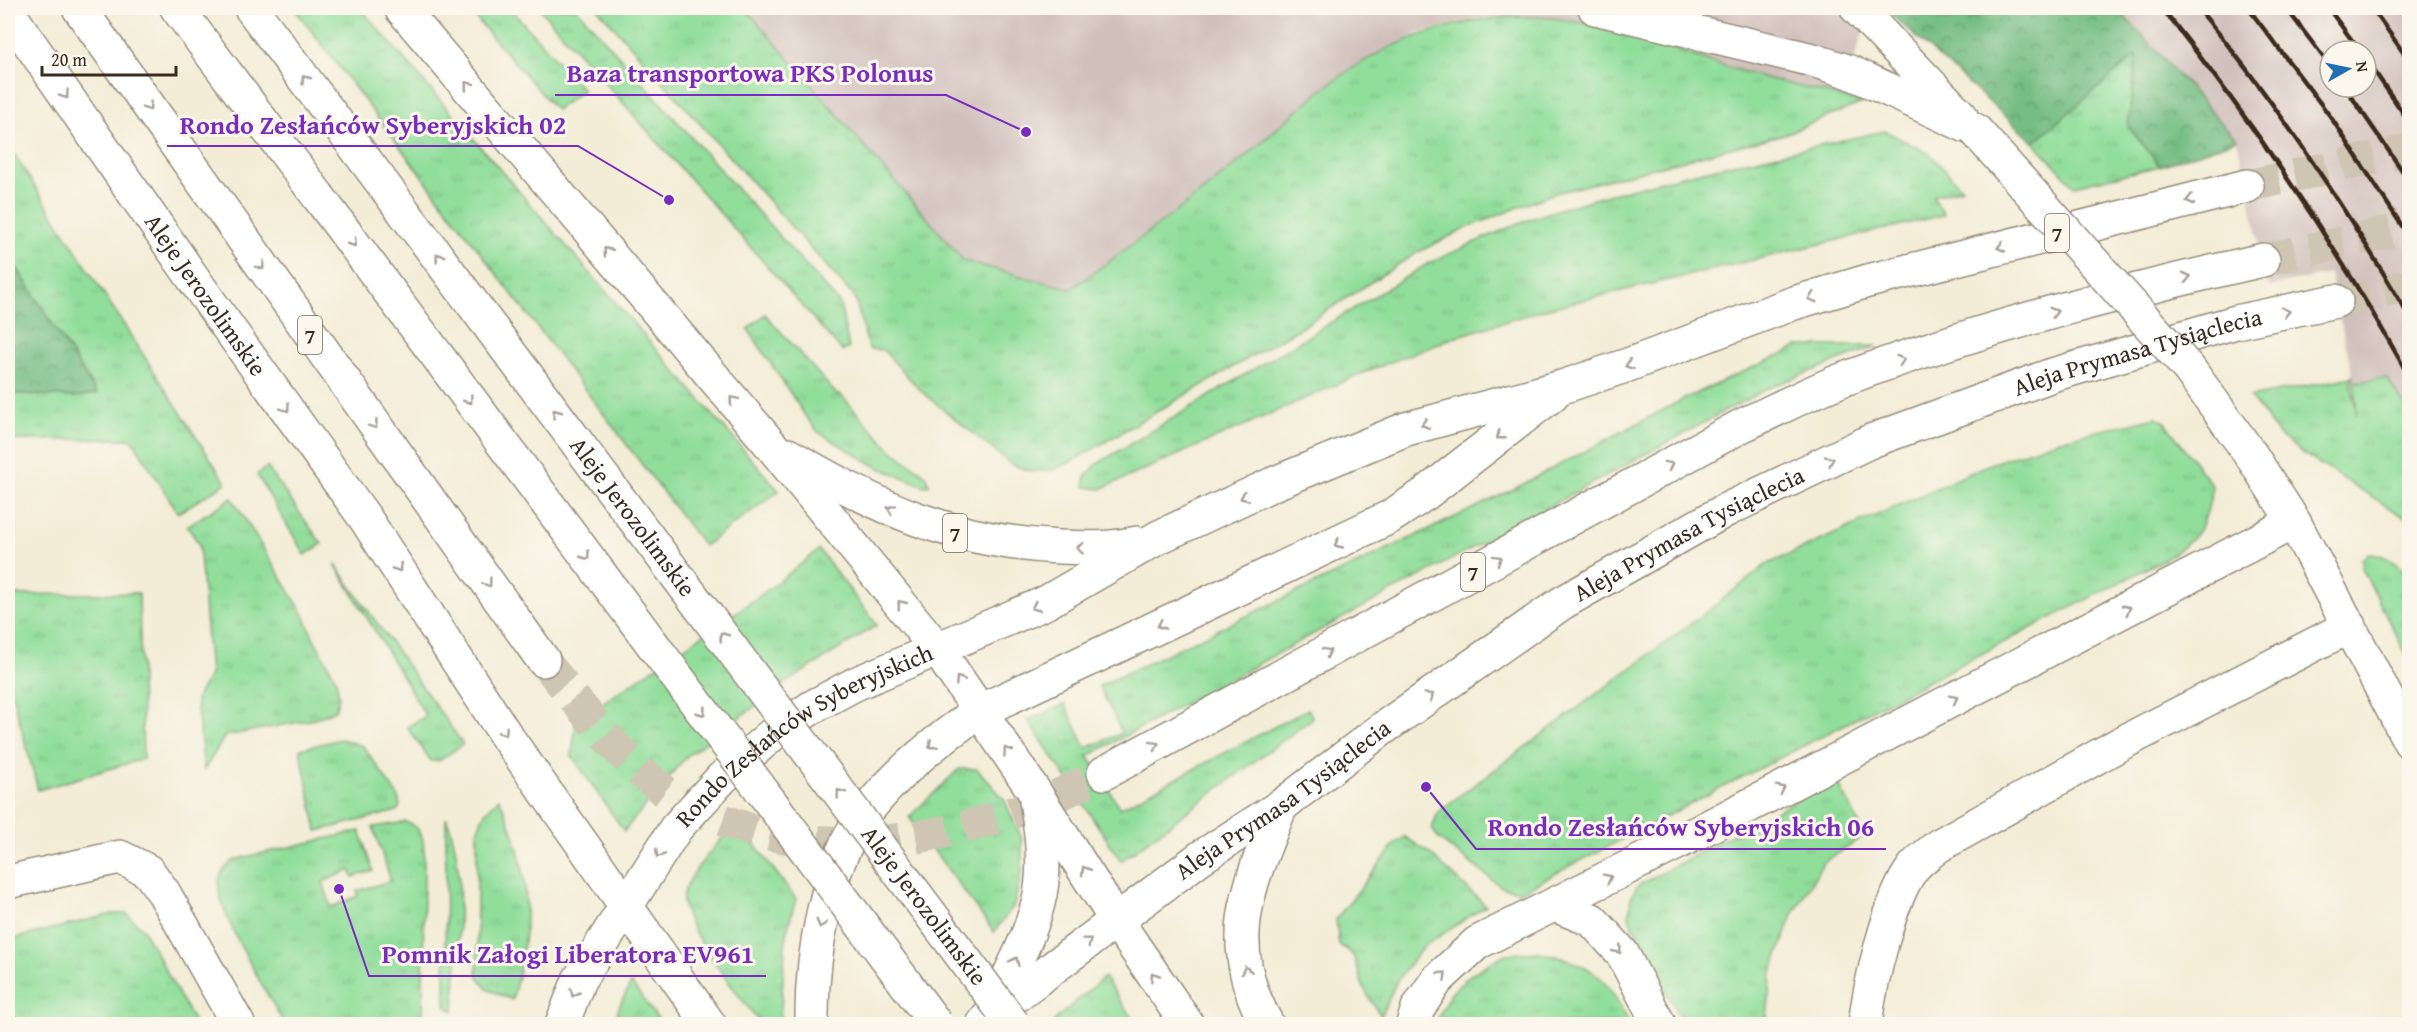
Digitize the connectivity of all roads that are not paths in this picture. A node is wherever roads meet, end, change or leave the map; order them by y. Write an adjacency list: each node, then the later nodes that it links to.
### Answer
1 (79, 8): 18 (main road, 7, one-way to 18)
2 (177, 8): 33 (main road, one-way to 33, bridge)
3 (251, 8): 28 (main road, Aleje Jerozolimskie, one-way to 3, bridge)
4 (401, 8): 13 (main road, 7, one-way to 4)
5 (1595, 8): 8 (main road)
6 (1857, 8): 8 (main road)
7 (8, 12): 26 (main road, Aleje Jerozolimskie, one-way to 26)
8 (1975, 130): 14 (main road, bridge)
9 (2247, 186): 12 (main road, 7, one-way to 12)
10 (2264, 260): 21 (main road, 7, one-way to 10)
11 (2336, 301): 23 (main road, Aleja Prymasa Tysiąclecia, one-way to 11)
12 (1563, 387): 15 (main road, 7, one-way to 15); 19 (main road, one-way to 19)
13 (771, 445): 15 (main road, 7, one-way to 13); 17 (main road, one-way to 13)
14 (2294, 522): 16 (main road); 25 (main road, one-way to 14)
15 (1159, 537): 17 (main road, one-way to 17)
16 (2350, 626): 20 (main road); 38 (main road)
17 (938, 650): 19 (main road, Rondo Zesłańców Syberyjskich, one-way to 17); 26 (main road, Rondo Zesłańców Syberyjskich, one-way to 26)
18 (543, 660)
19 (980, 711): 22 (main road, Rondo Zesłańców Syberyjskich, one-way to 19); 32 (main road, one-way to 32)
20 (2409, 742)
21 (1104, 773)
22 (1034, 791): 27 (main road, Rondo Zesłańców Syberyjskich, one-way to 22); 28 (main road, one-way to 22)
23 (1281, 806): 27 (main road, Aleja Prymasa Tysiąclecia); 35 (main road, one-way to 23)
24 (8, 882): 29 (main road)
25 (1556, 904): 36 (main road, one-way to 25); 37 (main road, one-way to 37)
26 (624, 907): 30 (main road, Rondo Zesłańców Syberyjskich, one-way to 30); 31 (main road)
27 (1116, 920): 28 (main road, one-way to 27); 34 (main road, Rondo Zesłańców Syberyjskich, one-way to 27)
28 (996, 1021)
29 (238, 1024)
30 (562, 1024)
31 (710, 1024)
32 (812, 1024)
33 (936, 1024)
34 (1187, 1024)
35 (1267, 1024)
36 (1413, 1024)
37 (1659, 1024)
38 (1865, 1024)

